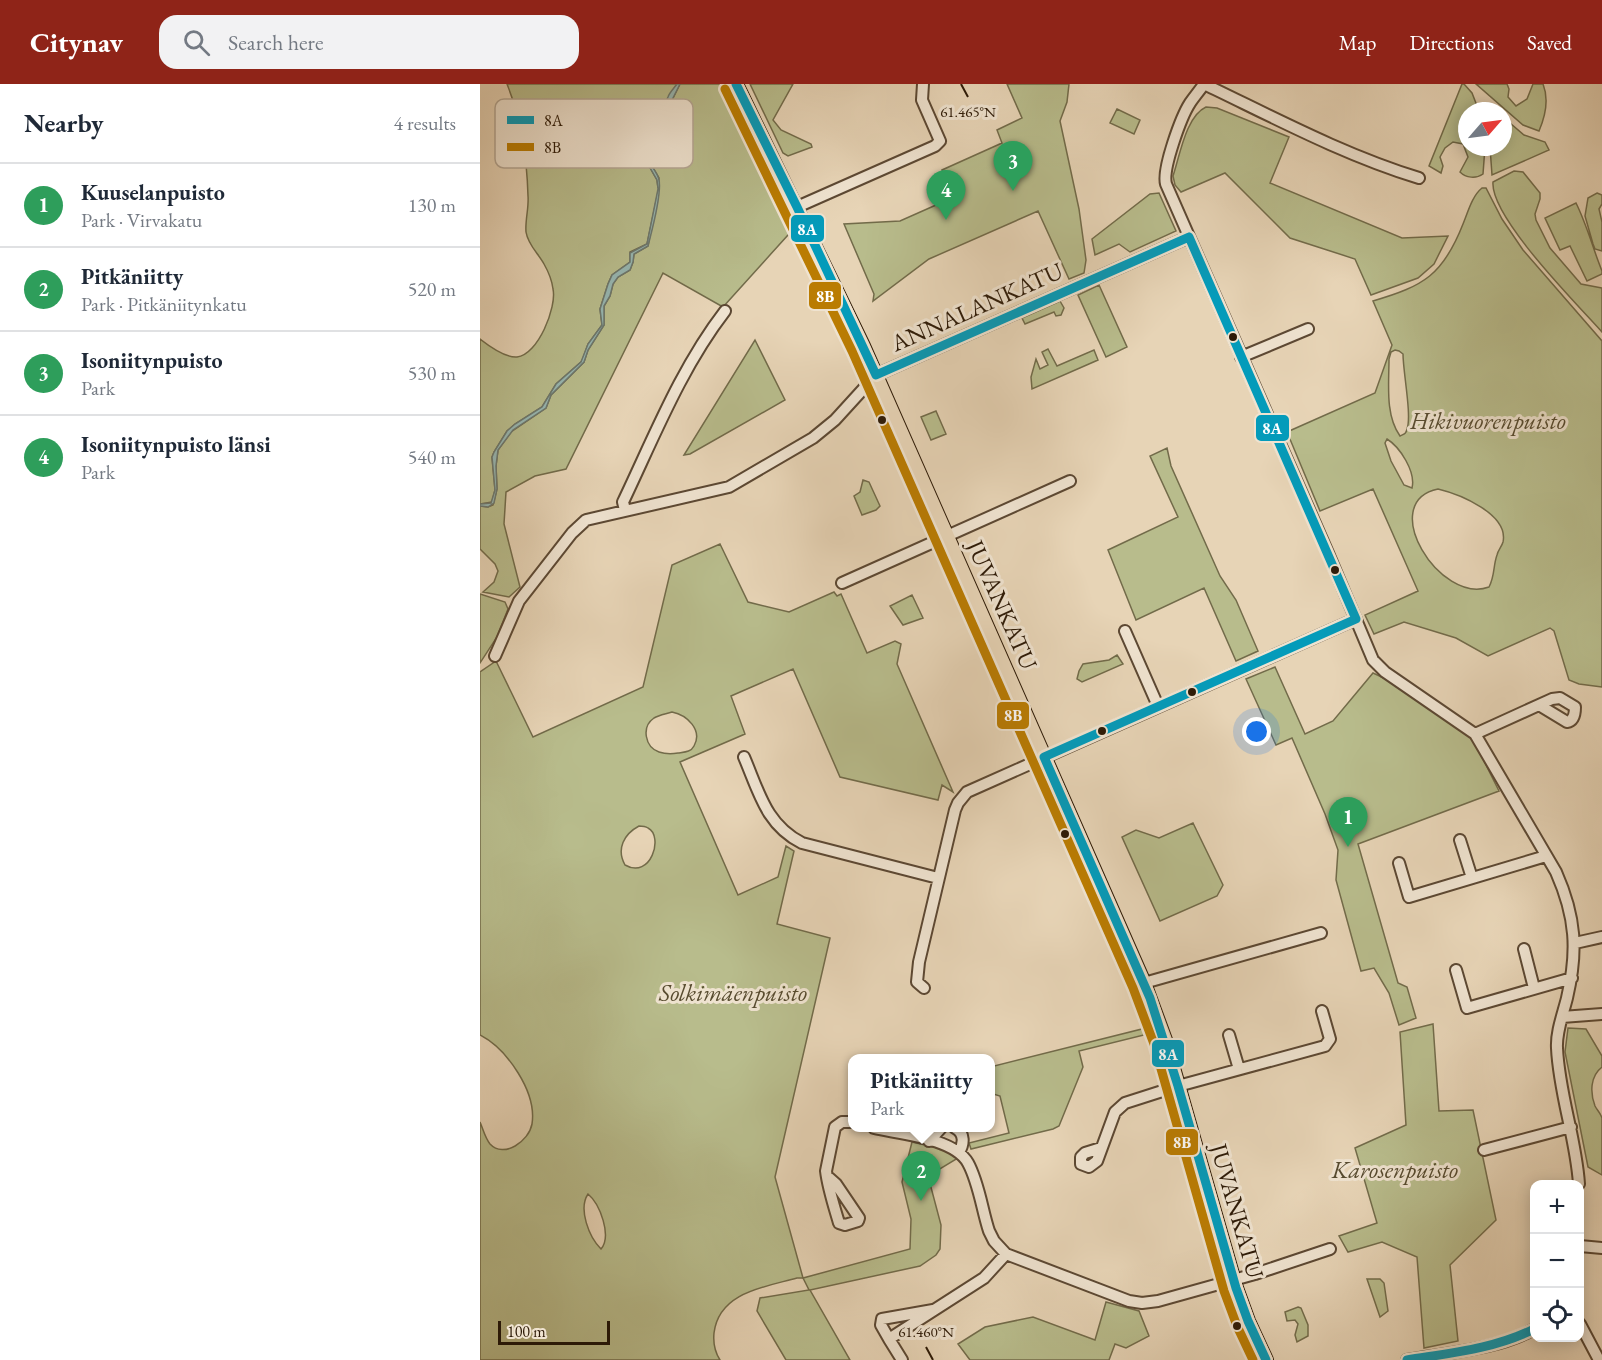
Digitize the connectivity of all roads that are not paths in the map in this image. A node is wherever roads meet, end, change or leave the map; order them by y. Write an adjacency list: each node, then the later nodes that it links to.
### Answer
1 (736, 84): 5 (main road, JUVANKATU)
2 (923, 84): 5 (street)
3 (1204, 84): 4 (street); 6 (street)
4 (1419, 177)
5 (797, 207): 10 (main road, JUVANKATU)
6 (1189, 237): 9 (street); 10 (street, ANNALANKATU)
7 (725, 311): 12 (street)
8 (1308, 329): 9 (street)
9 (1241, 357): 15 (street)
10 (876, 375): 12 (street, ANNALANKATU); 13 (main road, JUVANKATU)
11 (1070, 482): 13 (street)
12 (625, 510): 17 (street, ANNALANKATU)
13 (947, 536): 14 (street); 22 (main road, JUVANKATU)
14 (842, 583)
15 (1356, 619): 19 (street); 20 (street)
16 (1125, 631): 19 (street)
17 (495, 656)
18 (1539, 705): 20 (street)
19 (1158, 706): 22 (street)
20 (1475, 734): 24 (street)
21 (744, 757): 26 (street)
22 (1044, 757): 26 (street); 34 (main road, JUVANKATU)
23 (1461, 840): 27 (street)
24 (1546, 856): 27 (street); 30 (street)
25 (1399, 863): 27 (street)
26 (938, 878): 35 (street)
27 (1472, 878)
28 (1321, 933): 34 (street)
29 (1602, 937): 30 (street)
30 (1575, 943): 33 (street)
31 (1524, 949): 36 (street)
32 (1456, 970): 36 (street)
33 (1572, 978): 36 (street); 39 (street)
34 (1144, 983): 42 (main road, JUVANKATU)
35 (924, 988)
36 (1534, 988)
37 (1322, 1011): 41 (street)
38 (1602, 1014): 39 (street)
39 (1562, 1017): 44 (street)
40 (1229, 1035): 41 (street)
41 (1239, 1069): 42 (street)
42 (1178, 1086): 49 (street); 58 (main road, JUVANKATU)
43 (848, 1122): 52 (street)
44 (1571, 1127): 50 (street); 53 (street)
45 (891, 1132): 48 (street)
46 (935, 1132): 48 (street)
47 (961, 1132): 51 (street)
48 (929, 1141): 51 (street)
49 (1101, 1148)
50 (1484, 1150)
51 (959, 1152): 57 (street)
52 (827, 1176)
53 (1578, 1180)
54 (1584, 1246): 55 (street)
55 (1602, 1248)
56 (1330, 1249): 58 (street)
57 (1006, 1254): 58 (street); 59 (street)
58 (1233, 1280): 64 (main road, JUVANKATU)
59 (934, 1310): 62 (street); 62 (street)
60 (1530, 1331): 65 (street)
61 (1584, 1332): 66 (street)
62 (889, 1339): 63 (street)
63 (902, 1360)
64 (1266, 1360)
65 (1407, 1360)
66 (1599, 1360)

